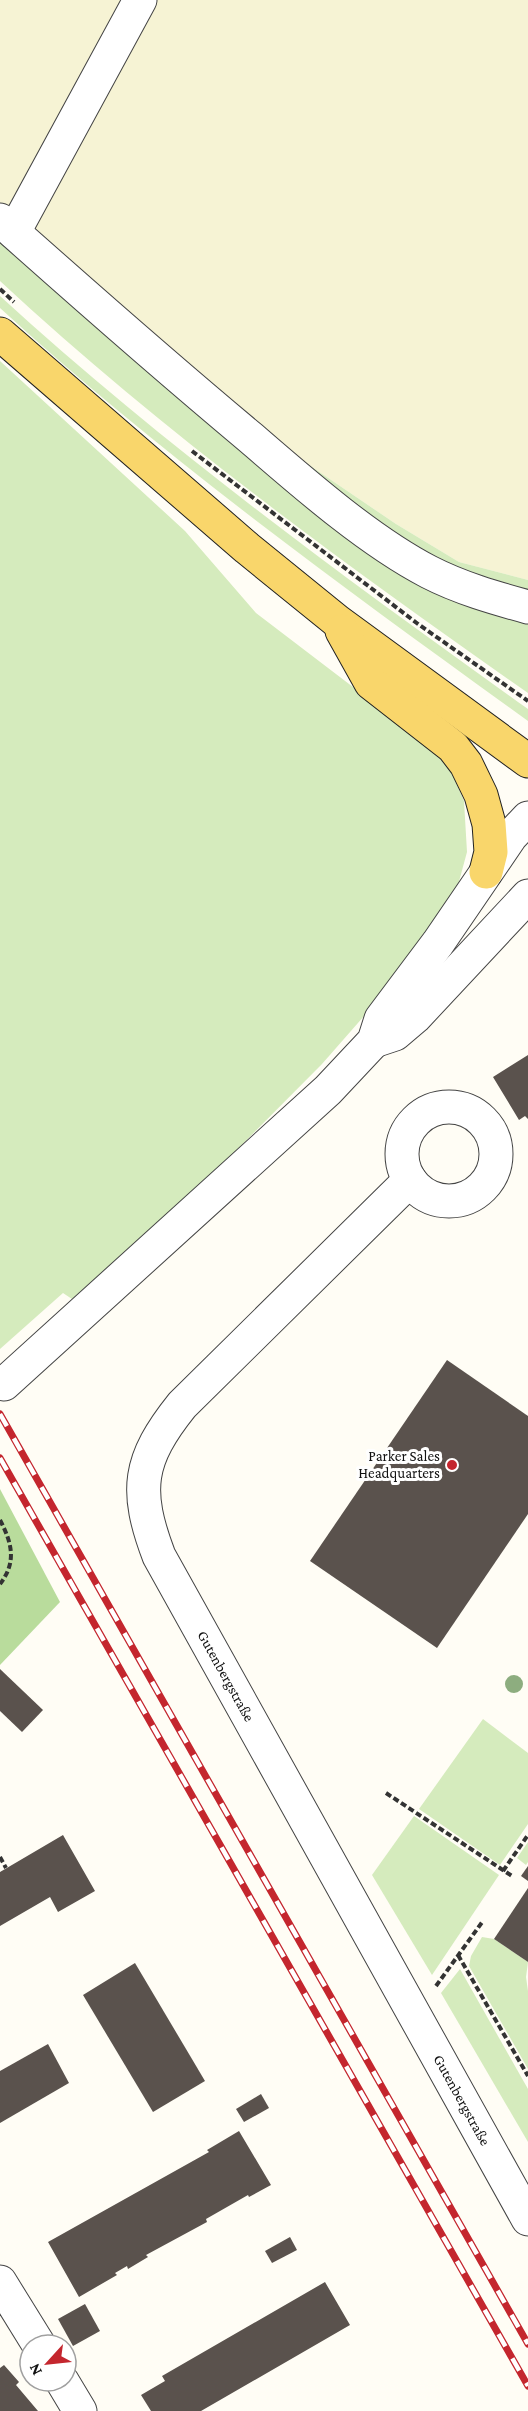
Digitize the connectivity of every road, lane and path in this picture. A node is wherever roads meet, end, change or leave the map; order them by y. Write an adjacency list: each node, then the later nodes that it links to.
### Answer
1 (140, 0): 2 (street)
2 (7, 226): 7 (street)
3 (0, 289): 4 (path)
4 (15, 303)
5 (0, 334): 8 (main road)
6 (188, 449): 9 (path)
7 (528, 607)
8 (336, 621): 10 (main road); 12 (main road)
9 (528, 702)
10 (528, 761)
11 (528, 818): 12 (street)
12 (486, 872): 14 (street)
13 (528, 896): 14 (street)
14 (374, 1041): 16 (street)
15 (410, 1180): 27 (street, Gutenbergstraße)
16 (4, 1384)
17 (0, 1520): 18 (path)
18 (0, 1584)
19 (386, 1793): 23 (path)
20 (528, 1835): 23 (path)
21 (0, 1857): 22 (path)
22 (6, 1868)
23 (503, 1871): 24 (path)
24 (512, 1876)
25 (483, 1921): 26 (path)
26 (458, 1955): 27 (path); 28 (path)
27 (415, 2015): 29 (street, Gutenbergstraße)
28 (528, 2076)
29 (528, 2219)
30 (0, 2282): 31 (street)
31 (32, 2333)
32 (69, 2393): 33 (street)
33 (80, 2411)

